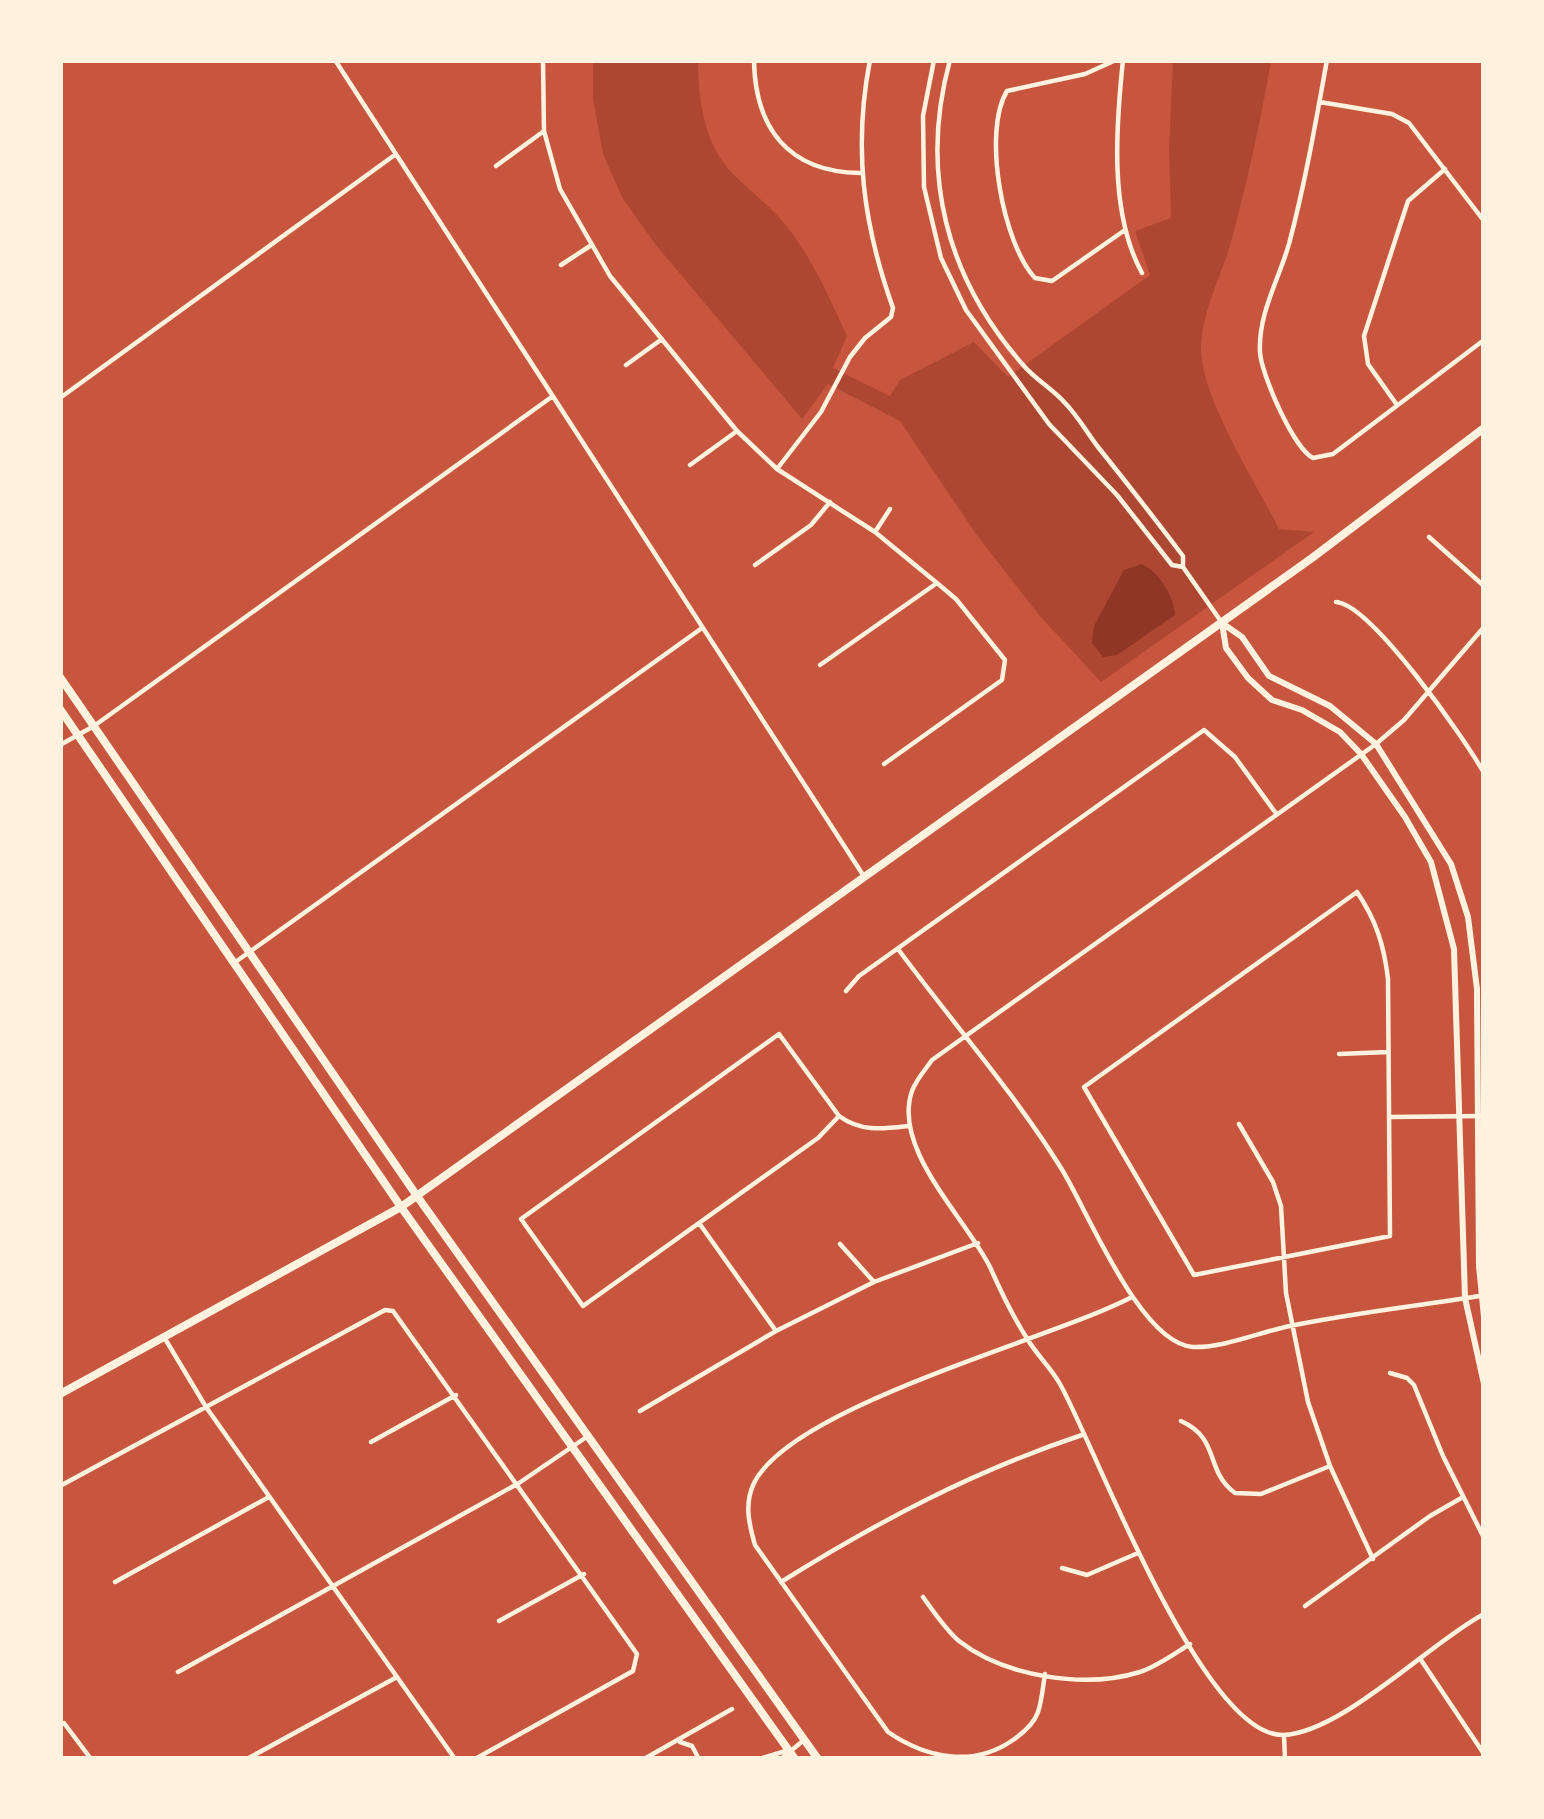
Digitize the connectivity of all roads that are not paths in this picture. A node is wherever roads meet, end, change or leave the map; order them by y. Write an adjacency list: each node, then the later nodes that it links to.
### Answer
1 (335, 60): 11 (street)
2 (543, 60): 10 (street)
3 (754, 60): 14 (street)
4 (870, 60): 14 (street)
5 (934, 60): 35 (street)
6 (950, 60): 35 (street)
7 (1120, 60): 16 (street); 16 (street)
8 (1327, 60): 9 (street)
9 (1320, 102): 13 (street); 25 (street)
10 (544, 131): 12 (street); 17 (street)
11 (396, 154): 23 (street); 24 (street)
12 (496, 166)
13 (1445, 169): 15 (street); 25 (street)
14 (860, 173): 29 (street)
15 (1484, 221)
16 (1125, 230): 19 (street)
17 (590, 246): 18 (street); 20 (street)
18 (561, 265)
19 (1142, 273)
20 (662, 339): 22 (street); 27 (street)
21 (1484, 340): 25 (street)
22 (626, 365)
23 (553, 396): 41 (street); 46 (street)
24 (60, 398)
25 (1397, 405)
26 (1484, 428): 39 (main road)
27 (737, 431): 28 (street); 29 (street)
28 (690, 465)
29 (777, 469): 30 (street)
30 (830, 502): 32 (street); 34 (street)
31 (890, 508): 32 (street)
32 (875, 532): 36 (street)
33 (1430, 537): 37 (street)
34 (755, 565)
35 (1183, 567): 39 (street)
36 (937, 583): 42 (street); 51 (street)
37 (1484, 586)
38 (1336, 602): 44 (street)
39 (1222, 623): 48 (street); 50 (street); 54 (main road)
40 (1484, 627): 44 (street)
41 (703, 628): 54 (street); 56 (street)
42 (820, 665)
43 (60, 677): 46 (main road)
44 (1428, 690): 48 (street); 52 (street)
45 (60, 709): 47 (main road)
46 (94, 726): 47 (street); 56 (main road)
47 (79, 736): 49 (street); 57 (main road)
48 (1376, 744): 50 (street); 64 (street)
49 (60, 746)
50 (1361, 754): 53 (street); 63 (street)
51 (884, 764)
52 (1483, 769)
53 (1276, 813): 55 (street); 59 (street)
54 (865, 878): 68 (main road)
55 (898, 949): 58 (street); 59 (street)
56 (248, 952): 57 (street); 68 (main road)
57 (234, 963): 69 (main road)
58 (846, 991)
59 (967, 1035): 67 (street); 76 (street)
60 (1388, 1052): 61 (street); 65 (street); 73 (street)
61 (1339, 1054)
62 (838, 1116): 67 (street); 70 (street); 70 (street)
63 (1459, 1116): 64 (street); 65 (street); 77 (street)
64 (1480, 1116): 75 (street)
65 (1389, 1117): 73 (street)
66 (1239, 1124): 73 (street)
67 (908, 1126): 71 (street)
68 (418, 1196): 69 (main road); 91 (main road)
69 (401, 1207): 81 (main road); 93 (main road)
70 (699, 1223): 80 (street)
71 (978, 1243): 74 (street); 82 (street)
72 (840, 1244): 74 (street)
73 (1286, 1257): 79 (street)
74 (874, 1282): 80 (street)
75 (1480, 1296): 77 (street); 78 (street)
76 (1132, 1297): 79 (street); 82 (street)
77 (1465, 1298): 79 (street); 84 (street)
78 (1484, 1317)
79 (1292, 1325): 94 (street)
80 (776, 1330): 88 (street)
81 (164, 1337): 85 (main road); 87 (street)
82 (1028, 1340): 90 (street); 105 (street)
83 (1390, 1373): 98 (street)
84 (1484, 1384)
85 (60, 1394)
86 (456, 1395): 87 (street); 92 (street); 95 (street)
87 (206, 1407): 96 (street); 97 (street)
88 (640, 1411)
89 (1181, 1421): 94 (street)
90 (1082, 1435): 100 (street); 105 (street)
91 (588, 1436): 93 (street); 119 (main road)
92 (371, 1442)
93 (572, 1447): 95 (street); 121 (main road)
94 (1330, 1466): 101 (street)
95 (519, 1483): 103 (street); 106 (street)
96 (60, 1486)
97 (269, 1497): 104 (street); 106 (street)
98 (1462, 1497): 99 (street); 101 (street)
99 (1484, 1538)
100 (1138, 1553): 102 (street); 111 (street)
101 (1373, 1559): 108 (street)
102 (1062, 1568)
103 (584, 1574): 110 (street); 127 (street)
104 (115, 1582)
105 (781, 1582): 123 (street)
106 (333, 1587): 113 (street); 115 (street)
107 (923, 1597): 114 (street)
108 (1305, 1606)
109 (1484, 1614): 112 (street)
110 (499, 1621)
111 (1190, 1644): 114 (street); 118 (street)
112 (1421, 1660): 118 (street); 122 (street)
113 (178, 1672)
114 (1045, 1674): 123 (street)
115 (397, 1677): 125 (street); 126 (street)
116 (732, 1709): 120 (street)
117 (62, 1724): 124 (street)
118 (1284, 1735): 133 (street)
119 (804, 1740): 121 (street); 132 (main road)
120 (680, 1742): 128 (street); 129 (street)
121 (792, 1754): 130 (street); 131 (street)
122 (1484, 1754)
123 (942, 1757)
124 (92, 1759)
125 (247, 1759)
126 (455, 1759)
127 (475, 1759)
128 (644, 1759)
129 (699, 1759)
130 (759, 1759)
131 (781, 1759)
132 (818, 1759)
133 (1285, 1759)

